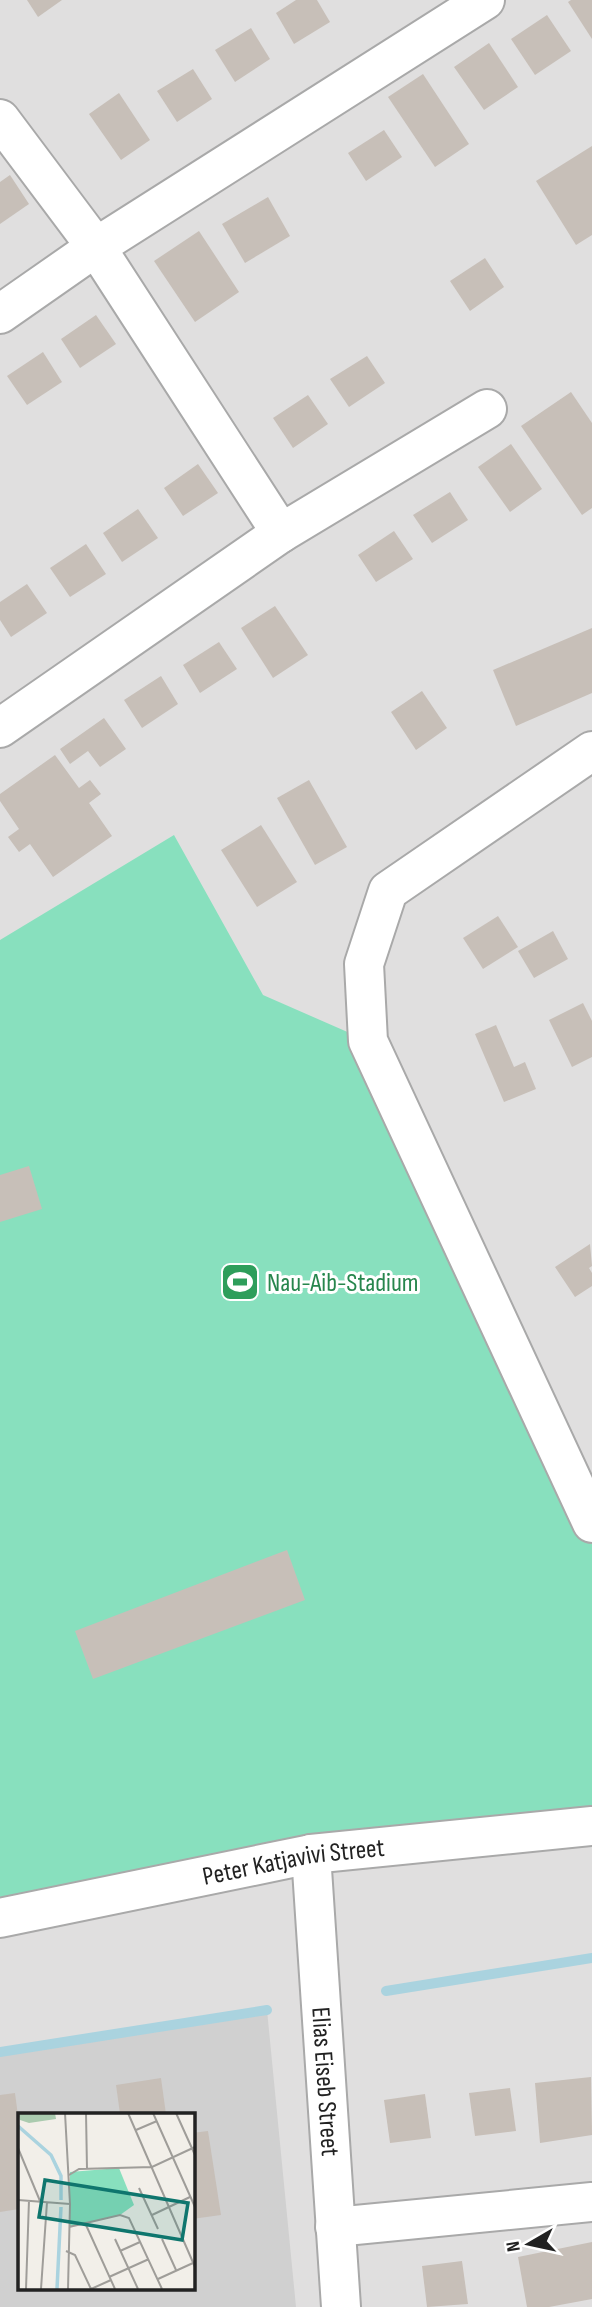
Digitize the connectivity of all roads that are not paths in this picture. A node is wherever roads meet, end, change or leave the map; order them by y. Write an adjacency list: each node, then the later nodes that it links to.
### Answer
1 (485, 0): 3 (street)
2 (0, 119): 3 (street)
3 (96, 247): 4 (street); 6 (street)
4 (0, 314)
5 (487, 409): 6 (street)
6 (281, 533): 7 (street)
7 (0, 728)
8 (592, 751): 9 (street)
9 (592, 1523)
10 (592, 1826): 11 (street, Peter Katjavivi Street)
11 (311, 1854): 12 (street, Peter Katjavivi Street); 14 (street, Elias Eiseb Street)
12 (0, 1918)
13 (592, 2202): 14 (street)
14 (335, 2227): 15 (street, Elias Eiseb Street)
15 (341, 2307)

